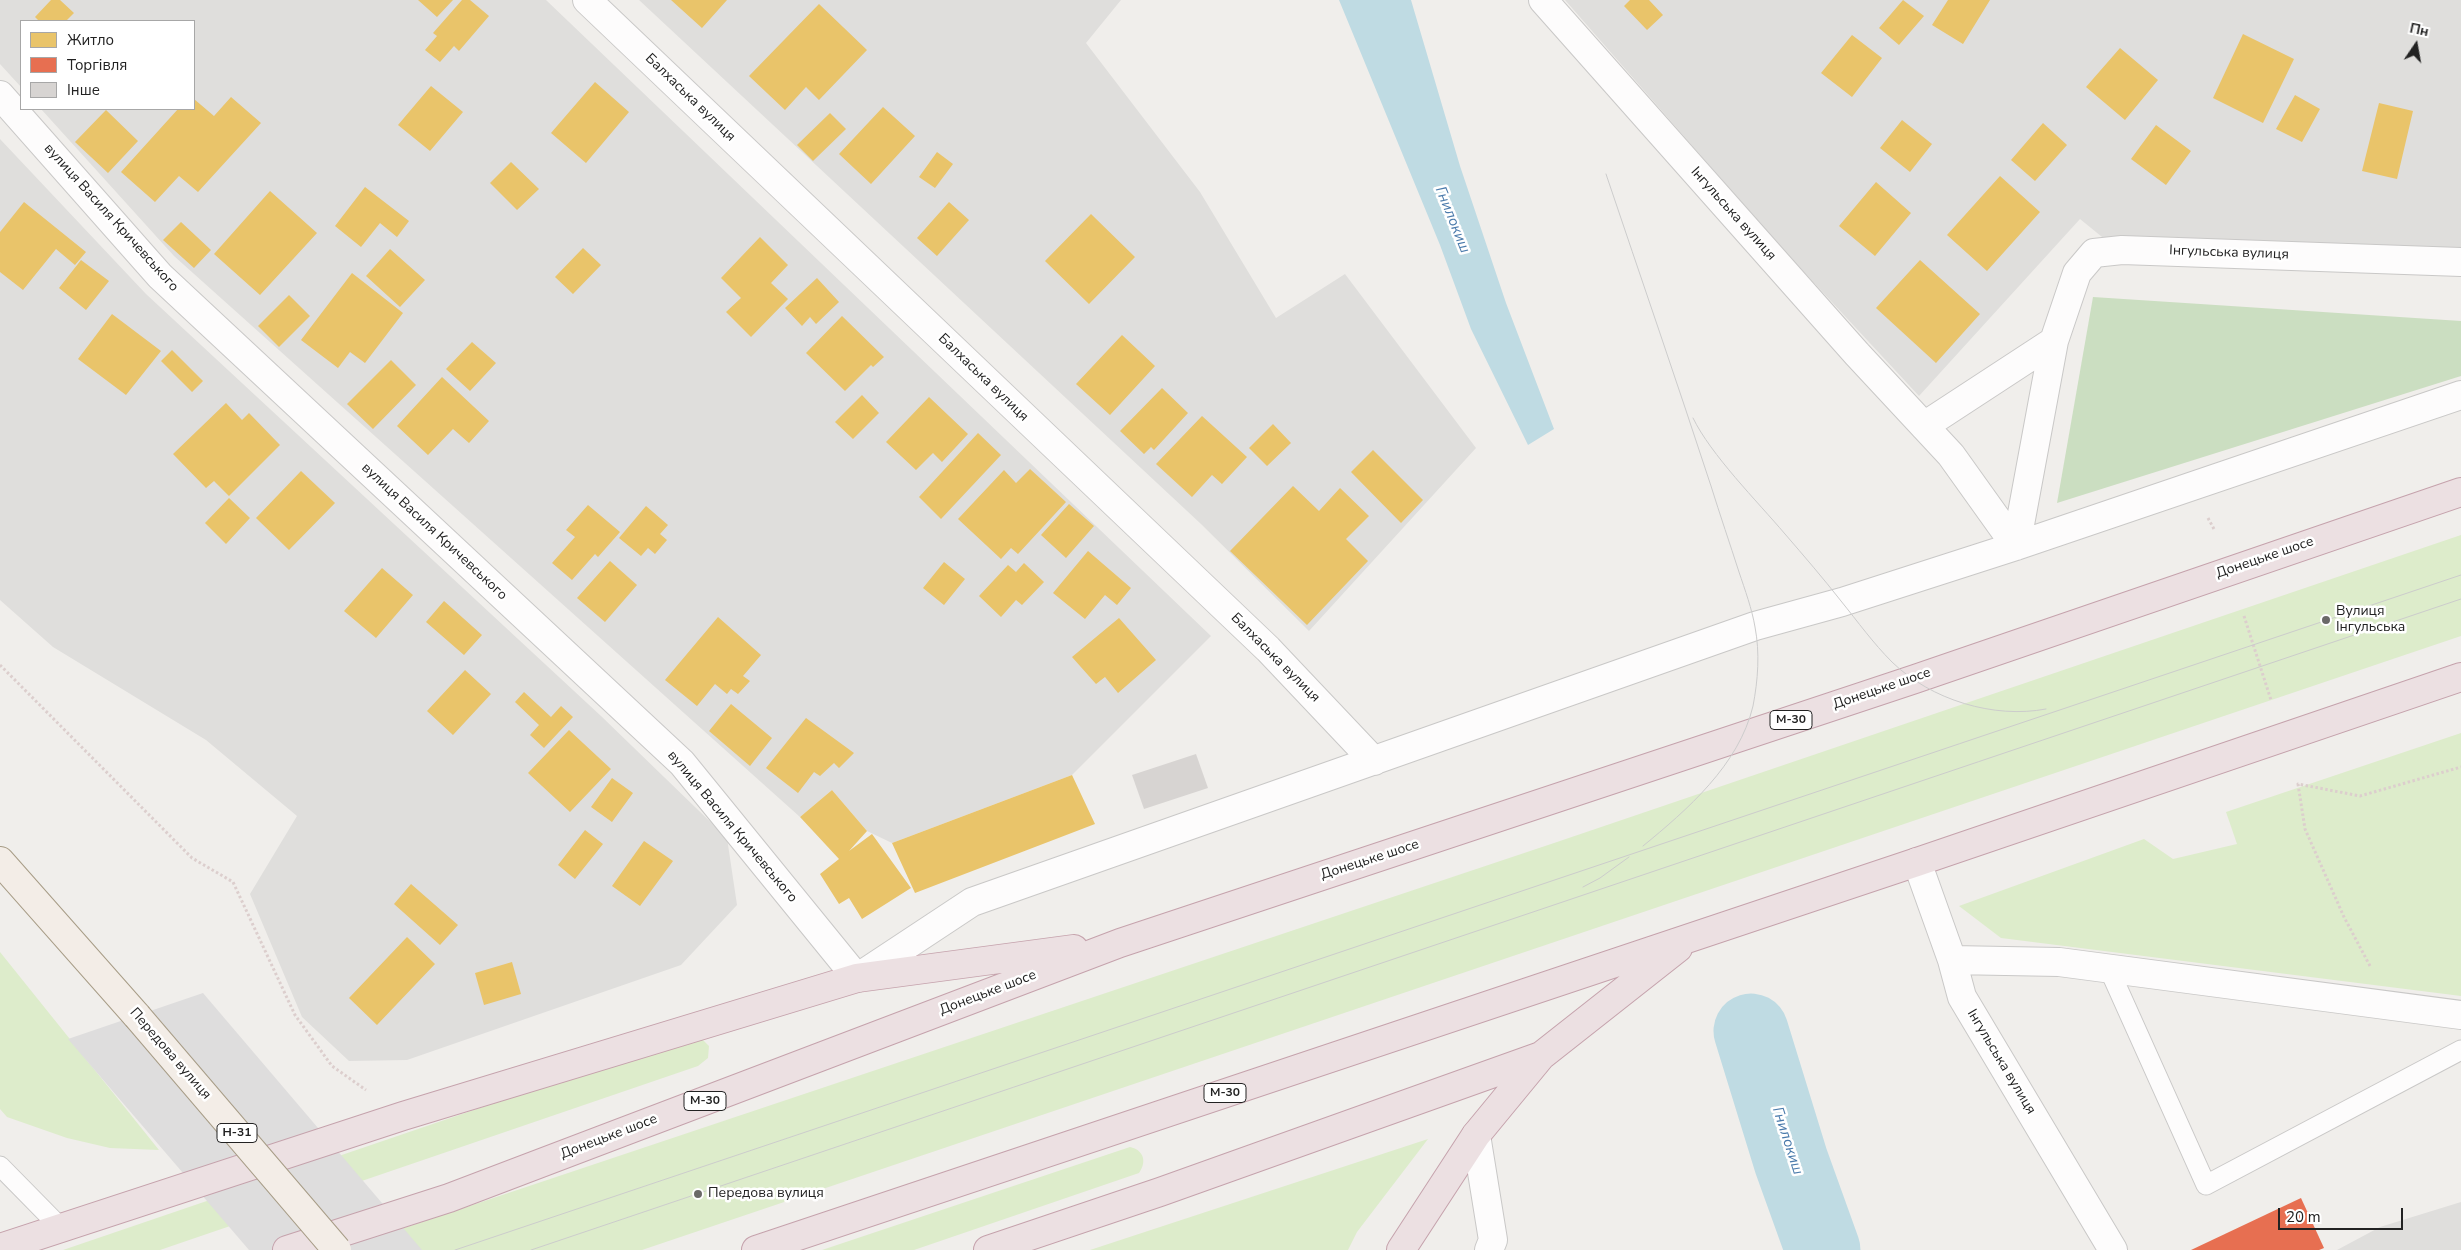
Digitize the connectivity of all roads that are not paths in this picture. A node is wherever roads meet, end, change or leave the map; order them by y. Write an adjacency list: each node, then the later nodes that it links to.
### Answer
1 (587, 0): 11 (street, Балхаська вулиця)
2 (1543, 0): 7 (street, Інгульська вулиця)
3 (0, 95): 18 (street, вулиця Василя Кричевського)
4 (2461, 262): 5 (street, Інгульська вулиця)
5 (2054, 341): 7 (street); 9 (street, Інгульська вулиця)
6 (2461, 395): 9 (street)
7 (1924, 426): 9 (street, Інгульська вулиця)
8 (2461, 492): 15 (highway, Донецьке шосе / М-30)
9 (2016, 546): 11 (street)
10 (2461, 677): 13 (highway, М-30)
11 (1374, 761): 18 (street)
12 (0, 860): 27 (main road, Передова вулиця / Н-31, bridge)
13 (1917, 862): 14 (highway, М-30); 16 (street, Інгульська вулиця)
14 (1693, 936): 21 (highway); 28 (highway, М-30)
15 (1120, 943): 18 (highway); 26 (highway, Донецьке шосе / М-30)
16 (1952, 960): 17 (street); 32 (street, Інгульська вулиця)
17 (2109, 969): 19 (street); 20 (lane)
18 (857, 978): 24 (highway)
19 (2461, 1015)
20 (2461, 1050)
21 (1541, 1056): 22 (highway); 29 (highway)
22 (1476, 1136): 30 (highway); 31 (street)
23 (0, 1166): 24 (lane)
24 (61, 1228): 25 (highway)
25 (0, 1248)
26 (287, 1250)
27 (337, 1250)
28 (756, 1250)
29 (988, 1250)
30 (1400, 1250)
31 (1489, 1250)
32 (2113, 1250)

